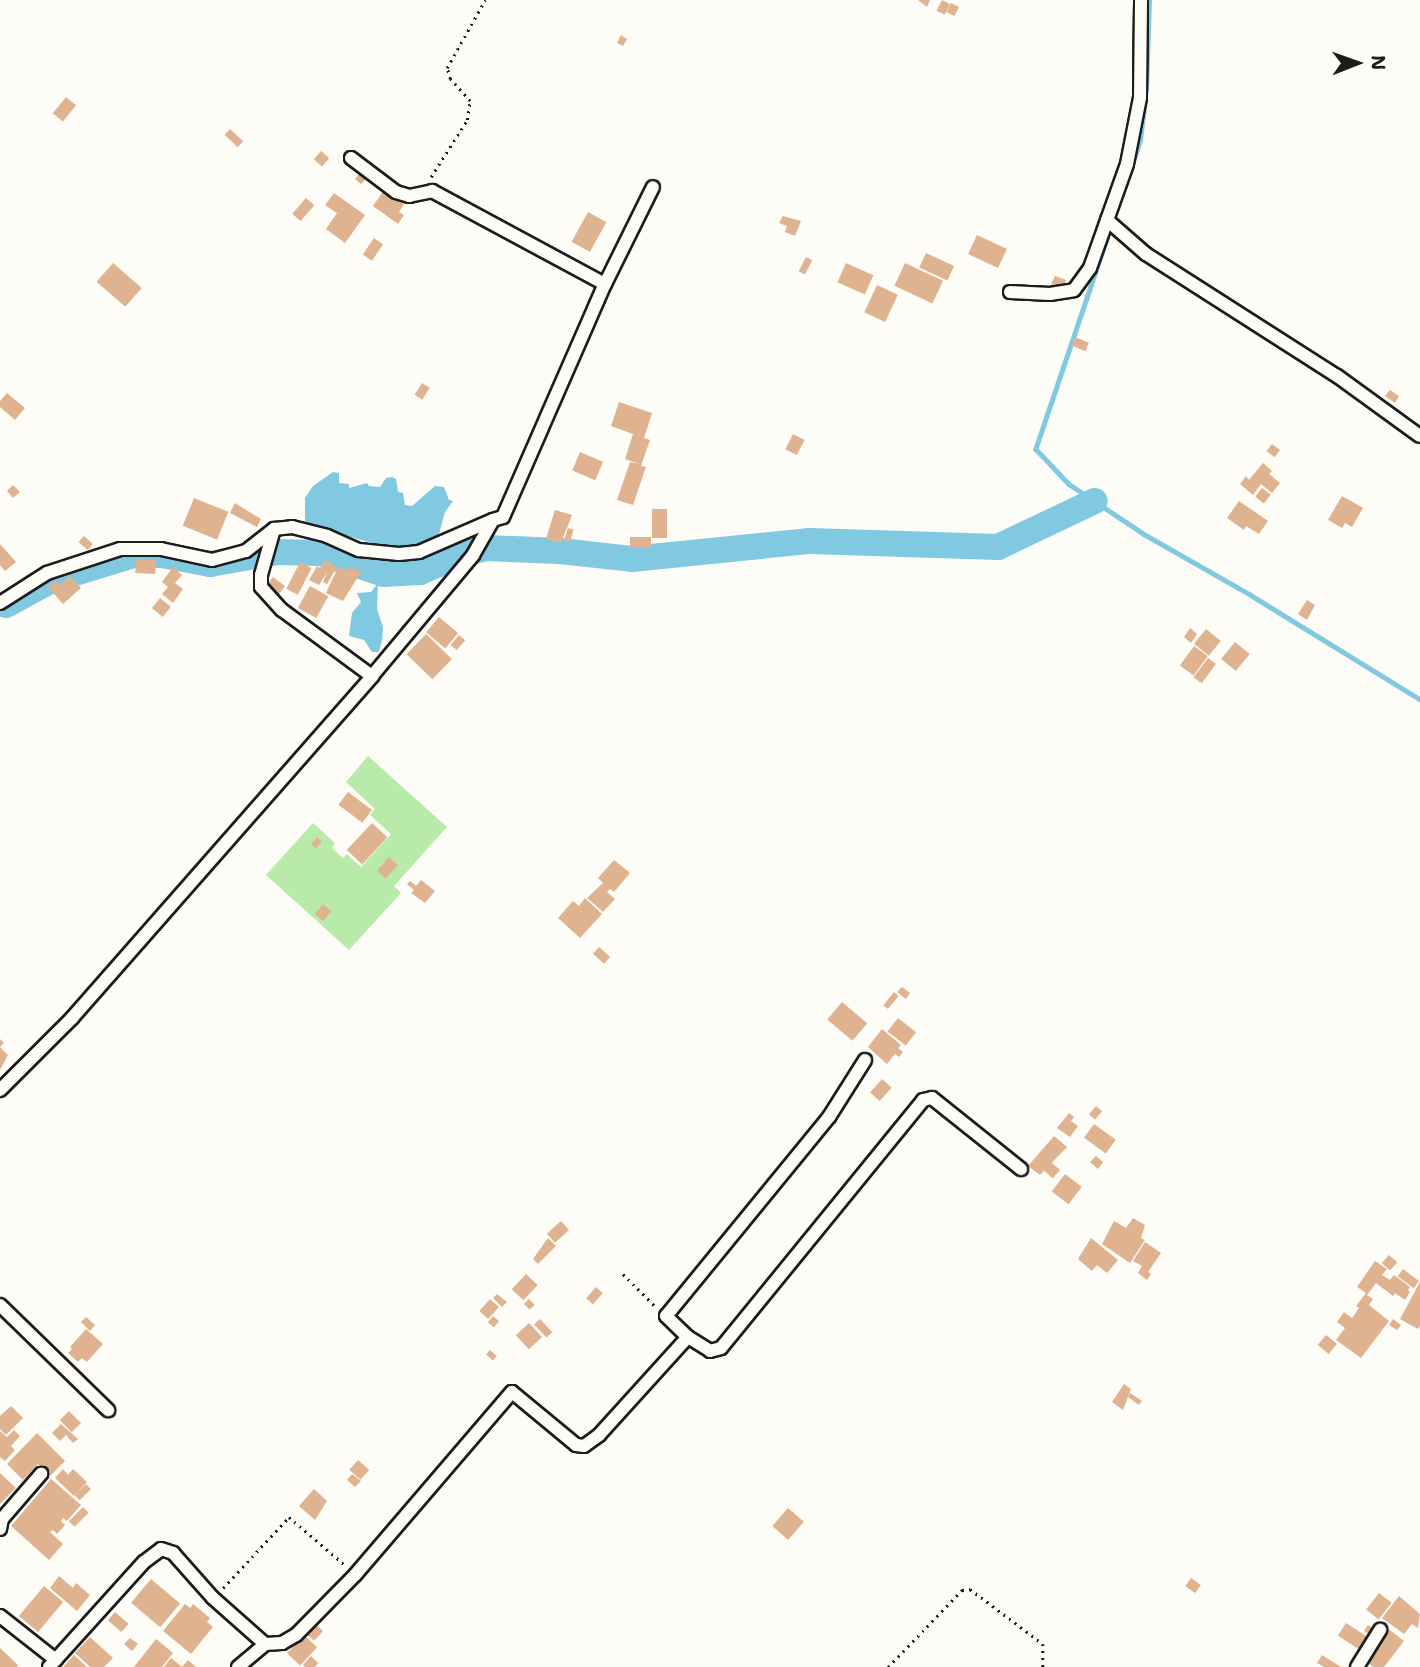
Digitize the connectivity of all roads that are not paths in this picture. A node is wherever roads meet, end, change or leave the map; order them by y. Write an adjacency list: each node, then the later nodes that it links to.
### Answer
1 (1141, 0): 4 (street)
2 (351, 158): 5 (street)
3 (653, 187): 5 (street)
4 (1107, 220): 6 (street); 7 (street)
5 (606, 284): 8 (street)
6 (1010, 292)
7 (1420, 436)
8 (493, 520): 9 (street); 11 (street)
9 (274, 529): 10 (street); 11 (street)
10 (0, 603)
11 (372, 676): 13 (street)
12 (865, 1060): 16 (street)
13 (0, 1090)
14 (1021, 1170): 16 (street)
15 (0, 1305): 17 (street)
16 (688, 1337): 22 (street)
17 (108, 1410)
18 (41, 1474): 19 (street)
19 (0, 1529)
20 (0, 1616): 23 (street)
21 (1380, 1630): 25 (street)
22 (265, 1644): 23 (street); 24 (street)
23 (52, 1663)
24 (238, 1667)
25 (1357, 1667)

